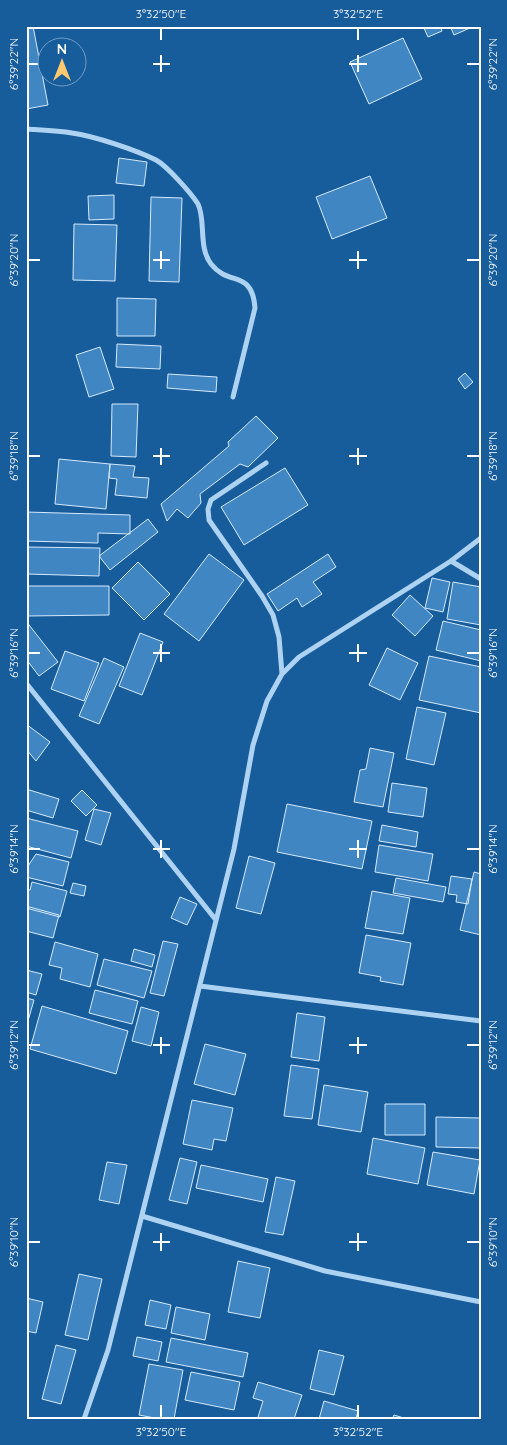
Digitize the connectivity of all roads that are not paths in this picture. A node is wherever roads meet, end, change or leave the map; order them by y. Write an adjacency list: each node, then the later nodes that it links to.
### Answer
1 (26, 129): 2 (street)
2 (233, 397)
3 (266, 464): 7 (street)
4 (481, 538): 5 (street)
5 (451, 561): 6 (street); 7 (street)
6 (481, 579)
7 (282, 674): 9 (street)
8 (26, 684): 9 (street)
9 (216, 920): 10 (street)
10 (200, 986): 11 (street); 12 (street)
11 (481, 1021)
12 (142, 1216): 13 (street); 14 (street)
13 (481, 1302)
14 (84, 1419)

